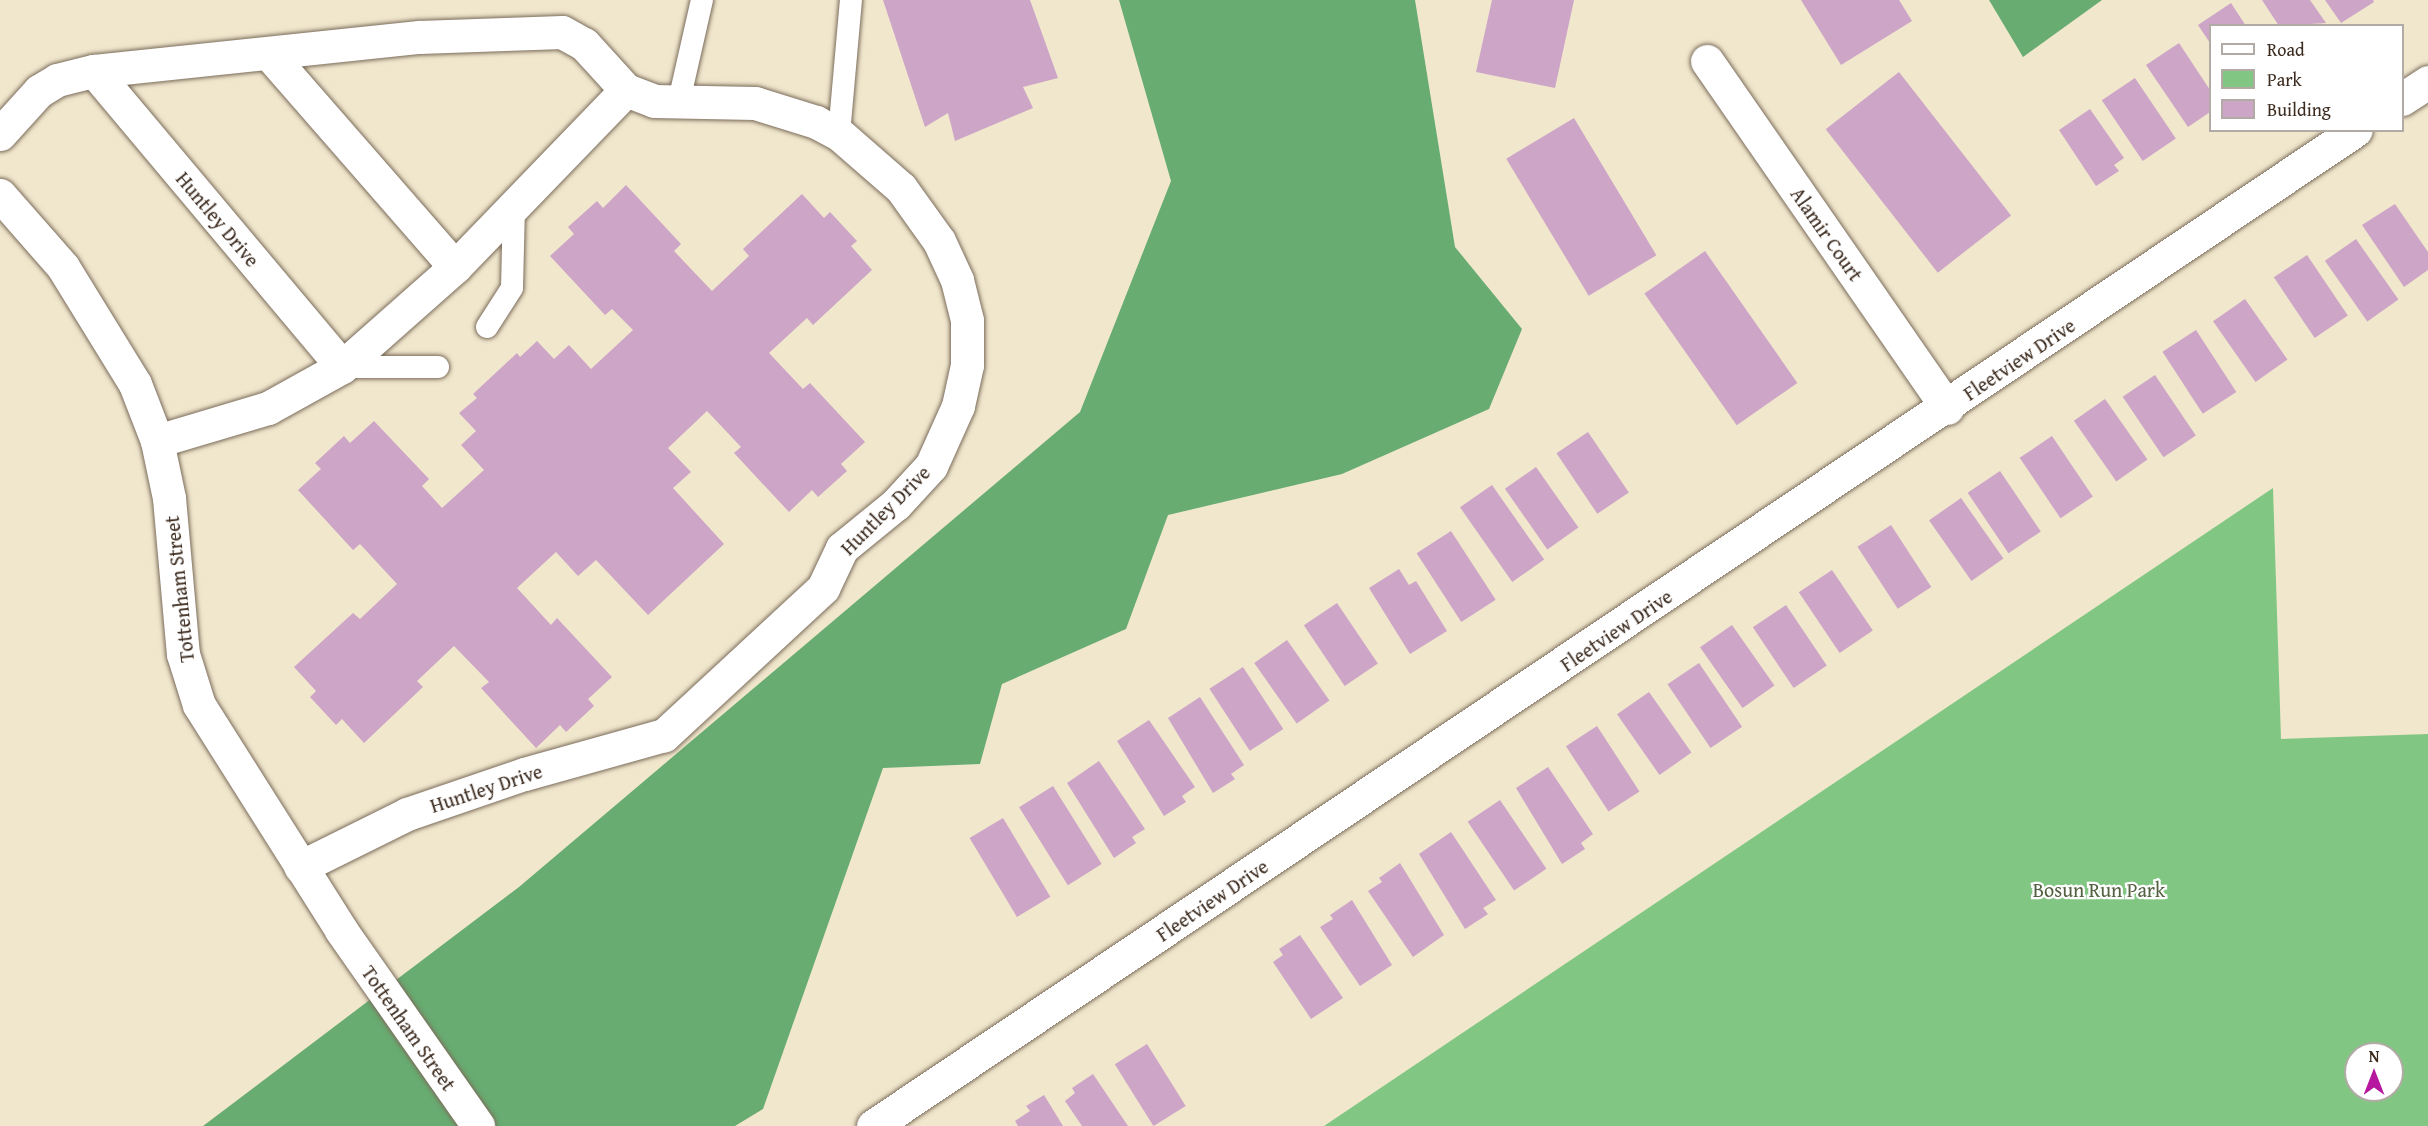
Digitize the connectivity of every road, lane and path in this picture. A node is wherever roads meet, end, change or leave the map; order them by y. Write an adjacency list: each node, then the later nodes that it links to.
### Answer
1 (702, 0): 9 (lane)
2 (850, 0): 12 (lane)
3 (270, 55): 5 (street, Huntley Drive); 7 (street, Huntley Drive); 15 (street)
4 (1707, 61): 19 (street, Alamir Court)
5 (94, 71): 11 (street, Huntley Drive); 17 (street, Huntley Drive)
6 (2428, 82): 8 (street)
7 (626, 90): 9 (street, Huntley Drive); 14 (street)
8 (2404, 98)
9 (679, 101): 12 (street, Huntley Drive)
10 (2353, 132): 19 (street, Fleetview Drive)
11 (0, 134)
12 (839, 134): 21 (street, Huntley Drive)
13 (0, 195): 20 (street, Tottenham Street)
14 (514, 206): 15 (street); 16 (lane)
15 (455, 267): 17 (street)
16 (487, 327)
17 (342, 367): 18 (lane); 20 (street)
18 (438, 367)
19 (1947, 408): 23 (street, Fleetview Drive)
20 (157, 441): 21 (street, Tottenham Street)
21 (300, 867): 22 (street, Tottenham Street)
22 (478, 1126)
23 (873, 1126)

